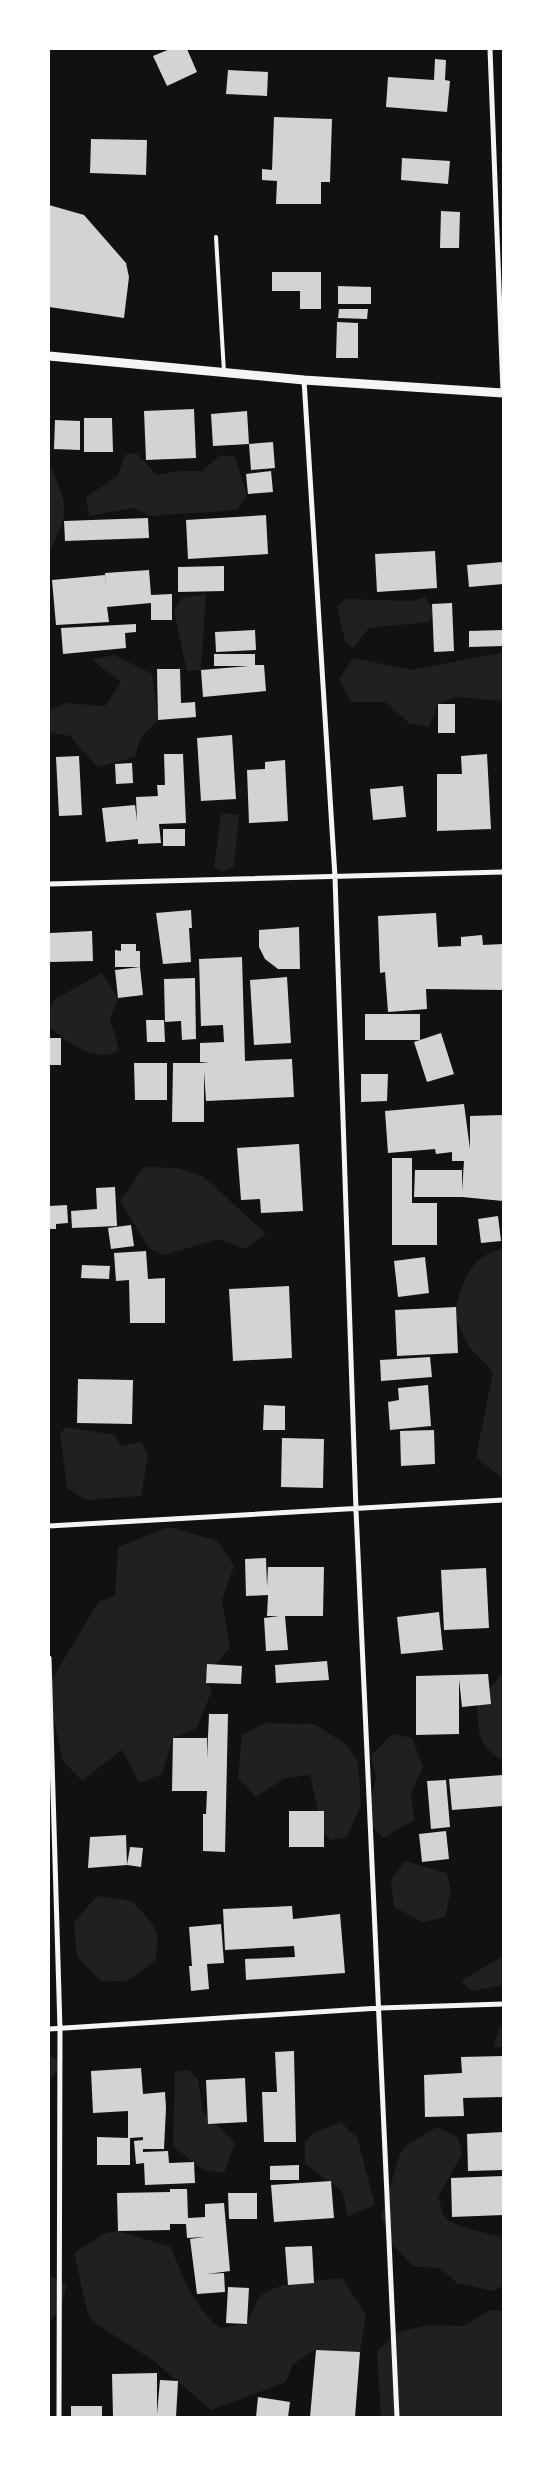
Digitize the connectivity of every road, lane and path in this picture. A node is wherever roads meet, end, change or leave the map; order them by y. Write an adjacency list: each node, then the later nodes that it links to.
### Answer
1 (490, 49): 6 (street)
2 (216, 237): 4 (lane)
3 (49, 356): 4 (street)
4 (224, 373): 5 (street)
5 (304, 380): 6 (street); 8 (street)
6 (503, 392)
7 (503, 872): 8 (street)
8 (335, 877): 9 (street); 11 (street)
9 (49, 884)
10 (503, 1500): 11 (street)
11 (356, 1510): 12 (street); 15 (street)
12 (49, 1526)
13 (49, 1658): 17 (street)
14 (503, 2004): 15 (street)
15 (380, 2008): 17 (street); 19 (street)
16 (49, 2029): 17 (street)
17 (60, 2029): 18 (street)
18 (59, 2417)
19 (396, 2417)

